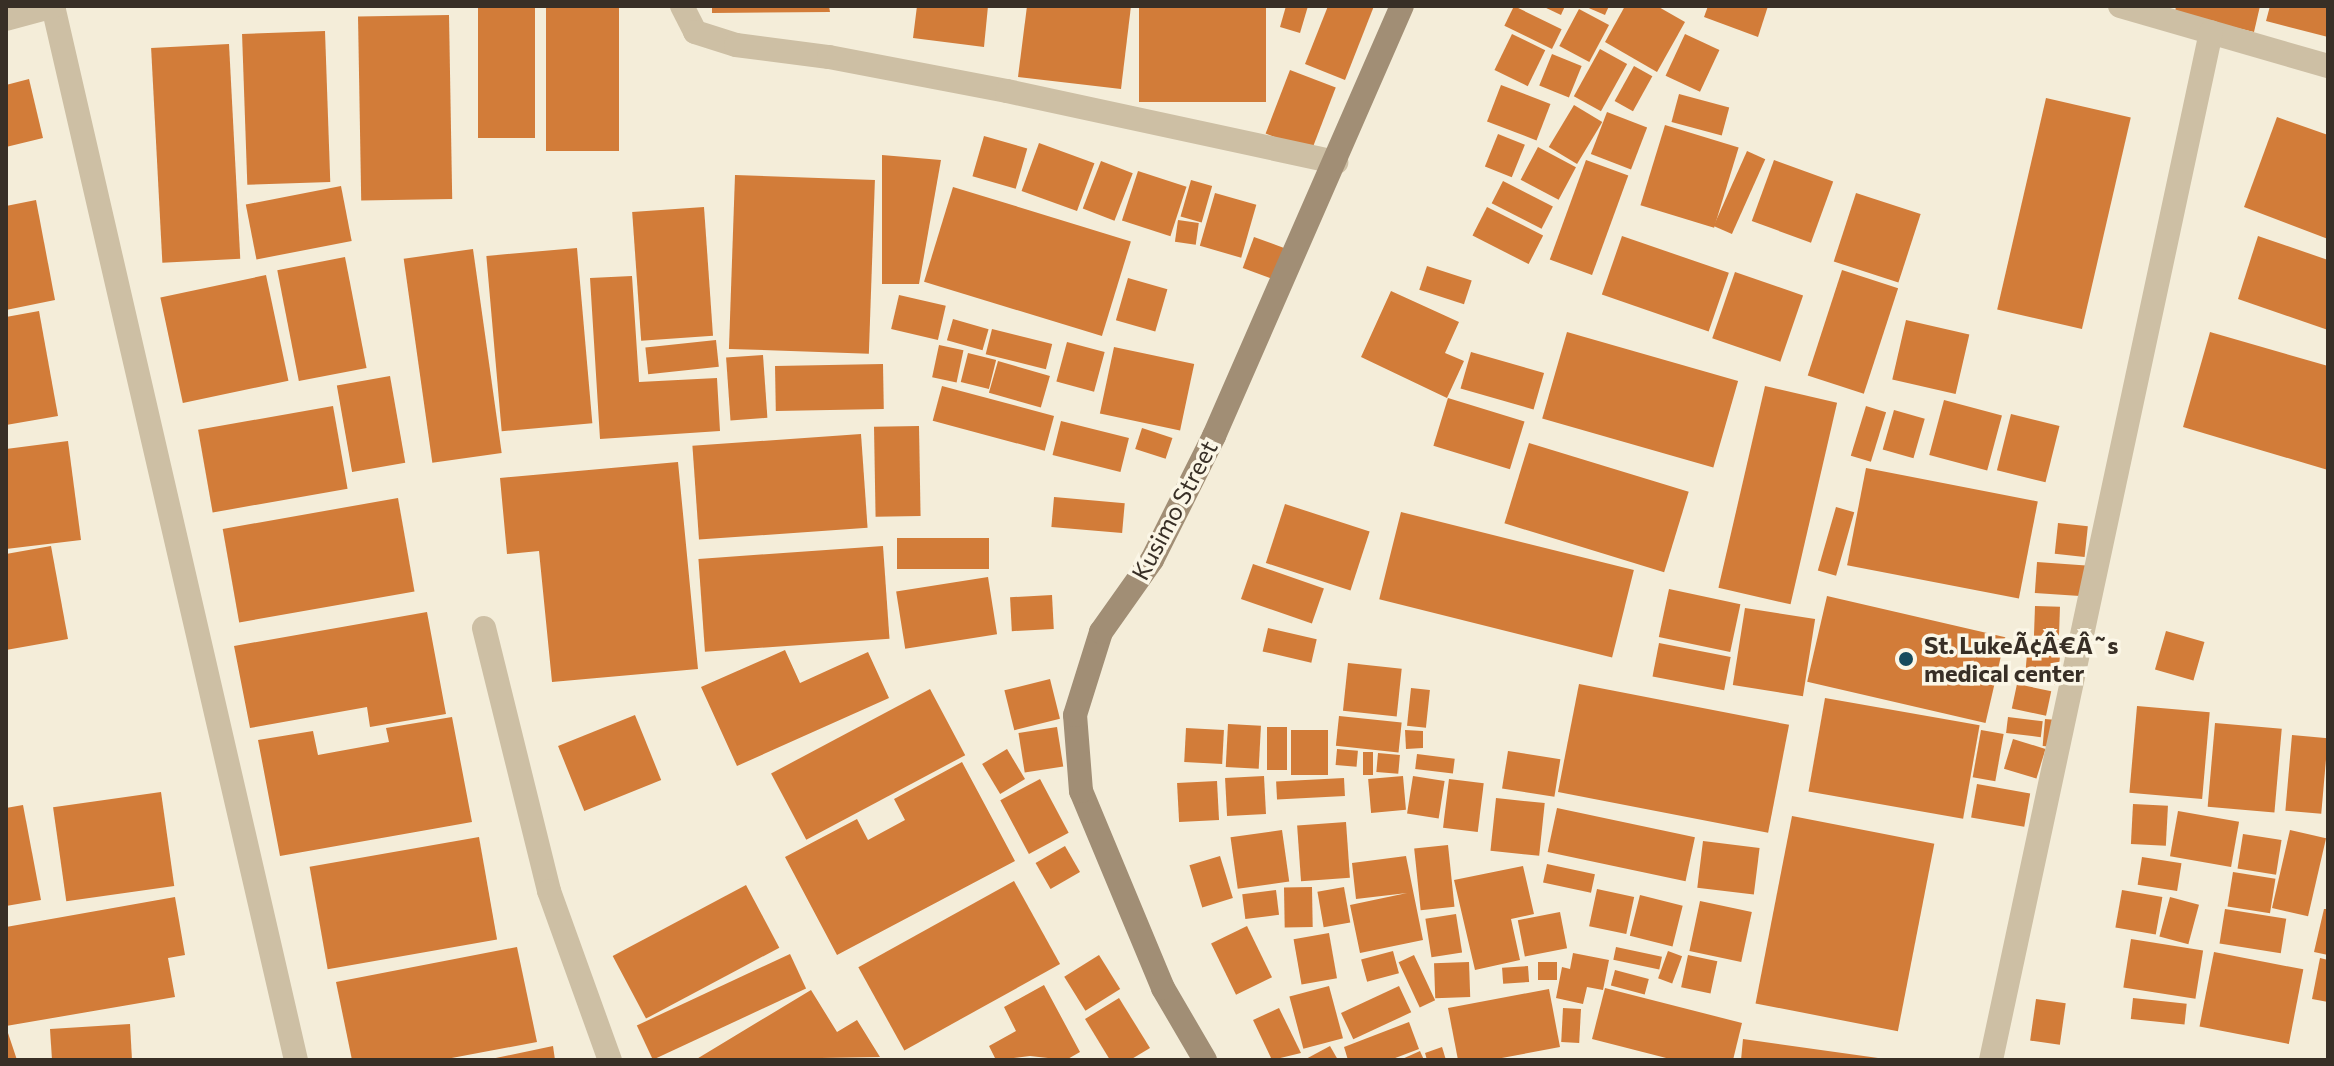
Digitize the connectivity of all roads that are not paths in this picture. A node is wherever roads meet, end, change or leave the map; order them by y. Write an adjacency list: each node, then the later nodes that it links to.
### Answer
1 (54, 6): 5 (street); 10 (street)
2 (682, 6): 8 (street)
3 (1402, 6): 8 (street, Kusimo Street)
4 (2120, 6): 6 (street)
5 (6, 19)
6 (2211, 32): 7 (street); 13 (street)
7 (2328, 66)
8 (1336, 162): 12 (street, Kusimo Street)
9 (484, 628): 11 (street)
10 (296, 1060)
11 (610, 1060)
12 (1205, 1060)
13 (1991, 1060)

